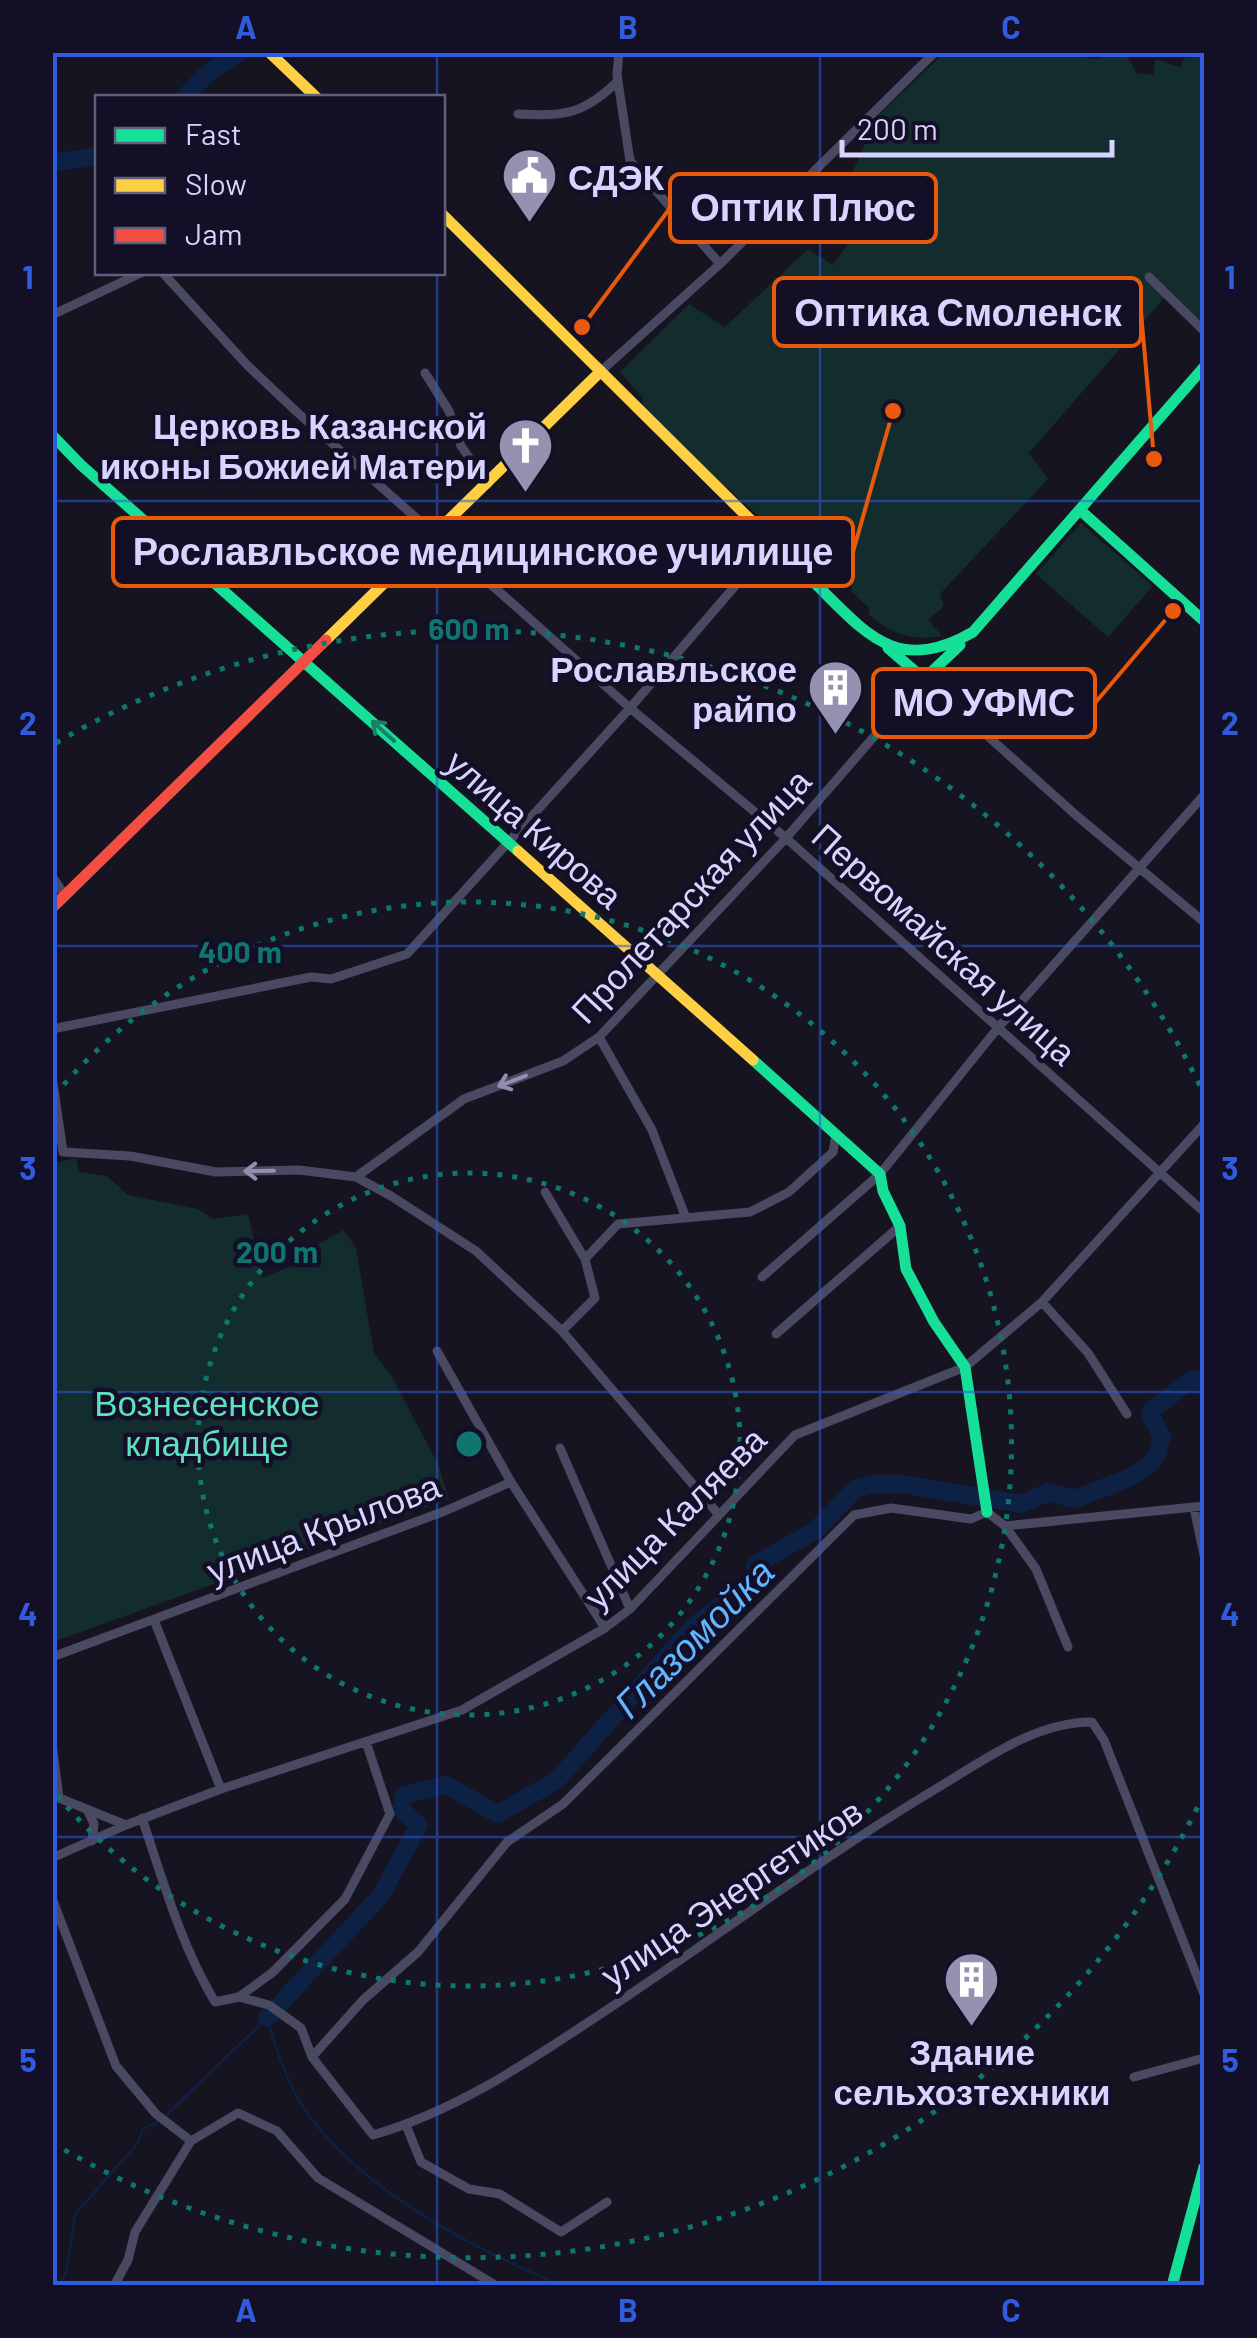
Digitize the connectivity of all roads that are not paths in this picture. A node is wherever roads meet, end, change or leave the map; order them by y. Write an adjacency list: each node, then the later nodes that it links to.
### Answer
1 (619, 52): 4 (street)
2 (935, 52): 8 (street)
3 (270, 54): 5 (main road)
4 (618, 81): 6 (street); 8 (street)
5 (313, 95)
6 (518, 114)
7 (445, 217): 15 (main road)
8 (720, 264): 15 (street)
9 (138, 275): 12 (street)
10 (165, 275): 20 (street, Первомайская улица)
11 (1148, 277): 13 (street)
12 (52, 316)
13 (1204, 331)
14 (1204, 368): 19 (main road, Пролетарская улица)
15 (600, 372): 18 (main road); 21 (main road)
16 (424, 373): 18 (street)
17 (52, 434): 25 (main road, улица Кирова)
18 (488, 484): 20 (main road)
19 (1080, 510): 22 (main road); 23 (main road, Пролетарская улица)
20 (435, 535): 25 (main road); 27 (street, Первомайская улица)
21 (772, 543): 24 (main road); 27 (street)
22 (1204, 620)
23 (974, 632): 24 (main road, Пролетарская улица); 26 (main road, Пролетарская улица)
24 (880, 642): 26 (main road)
25 (306, 663): 30 (main road, улица Кирова, one-way to 25); 33 (main road)
26 (924, 679): 29 (street, Пролетарская улица); 31 (street)
27 (630, 708): 29 (street, Первомайская улица); 30 (street)
28 (1204, 795): 31 (street)
29 (786, 838): 36 (street, Пролетарская улица); 38 (street, Первомайская улица)
30 (509, 842): 36 (main road, улица Кирова); 37 (street)
31 (1140, 869): 35 (street); 38 (street)
32 (52, 876): 33 (street)
33 (64, 896): 34 (main road)
34 (52, 908)
35 (1204, 922)
36 (659, 974): 39 (street, Пролетарская улица); 42 (main road, улица Кирова)
37 (52, 1029)
38 (997, 1029): 45 (street, Первомайская улица); 46 (street)
39 (599, 1038): 47 (street, Пролетарская улица, one-way to 47); 50 (street)
40 (52, 1076): 43 (street)
41 (1204, 1124): 45 (street, улица Каляева)
42 (836, 1134): 46 (main road, улица Кирова); 50 (street)
43 (63, 1152): 44 (street); 47 (street, one-way to 43)
44 (52, 1160)
45 (1161, 1170): 49 (street, Первомайская улица); 54 (street, улица Каляева)
46 (880, 1174): 51 (main road, улица Кирова); 53 (street)
47 (356, 1176): 55 (street)
48 (545, 1192): 52 (street)
49 (1204, 1212)
50 (686, 1218): 52 (street)
51 (900, 1226): 56 (street); 58 (main road, улица Кирова)
52 (585, 1259): 55 (street)
53 (762, 1277)
54 (1042, 1302): 58 (street, улица Каляева); 59 (street)
55 (562, 1331): 64 (street)
56 (776, 1334)
57 (437, 1351): 61 (street)
58 (965, 1368): 63 (main road, улица Кирова); 64 (street, улица Каляева)
59 (1127, 1414)
60 (560, 1448): 67 (street)
61 (511, 1482): 68 (street, улица Крылова); 69 (street)
62 (1199, 1507): 65 (street); 66 (street)
63 (987, 1512): 65 (street); 83 (street)
64 (719, 1515): 67 (street, улица Каляева)
65 (1006, 1526): 70 (street)
66 (1204, 1555)
67 (630, 1609): 69 (street, улица Каляева)
68 (154, 1620): 71 (street, улица Крылова); 74 (street)
69 (605, 1628): 72 (street, улица Каляева)
70 (1068, 1647)
71 (52, 1657)
72 (366, 1742): 74 (street, улица Каляева); 82 (street)
73 (52, 1743): 75 (street)
74 (221, 1789): 76 (street, улица Каляева)
75 (87, 1809): 77 (street); 78 (street)
76 (142, 1818): 77 (street, улица Каляева); 82 (street)
77 (126, 1825): 78 (street, улица Каляева)
78 (92, 1840): 79 (street, улица Каляева)
79 (52, 1858)
80 (52, 1898): 87 (street)
81 (1204, 1994): 86 (street, улица Энергетиков)
82 (239, 1997): 83 (street)
83 (312, 2057): 86 (street, улица Энергетиков)
84 (1204, 2058): 85 (street)
85 (1134, 2077)
86 (406, 2125): 89 (street)
87 (191, 2141): 90 (street); 91 (street)
88 (1204, 2167): 92 (main road)
89 (607, 2202)
90 (114, 2286)
91 (497, 2286)
92 (1172, 2286)

